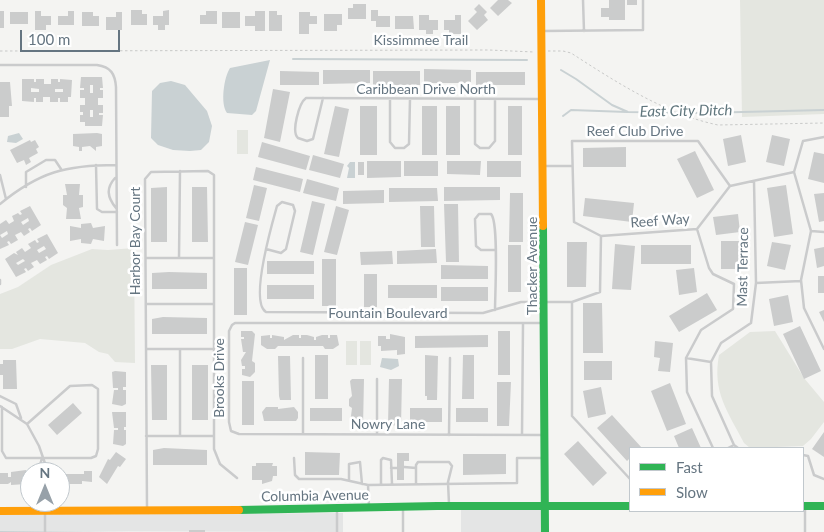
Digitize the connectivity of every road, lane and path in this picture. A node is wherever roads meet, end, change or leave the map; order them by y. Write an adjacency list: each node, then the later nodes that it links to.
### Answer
1 (541, 0): 5 (street, Thacker Avenue)
2 (583, 0): 4 (lane)
3 (643, 0): 4 (lane)
4 (584, 31): 5 (lane)
5 (543, 32): 7 (street, Thacker Avenue)
6 (0, 51): 7 (path, Kissimmee Trail)
7 (543, 51): 14 (street, Thacker Avenue); 15 (path, Kissimmee Trail)
8 (0, 65): 18 (lane)
9 (323, 98): 9 (lane, Caribbean Drive North); 10 (lane, Caribbean Drive North)
10 (390, 99): 11 (lane, Caribbean Drive North); 11 (lane)
11 (410, 99): 12 (lane, Caribbean Drive North)
12 (475, 99): 13 (lane, Caribbean Drive North); 13 (lane)
13 (495, 99): 14 (lane, Caribbean Drive North)
14 (544, 99): 19 (street, Thacker Avenue)
15 (824, 123)
16 (824, 137): 23 (lane)
17 (96, 165): 18 (lane); 21 (lane); 31 (lane)
18 (116, 165): 25 (lane)
19 (544, 166): 20 (lane); 46 (street, Thacker Avenue)
20 (572, 166): 27 (lane, Reef Club Drive); 35 (lane, Reef Club Drive)
21 (61, 169): 28 (lane); 28 (lane)
22 (180, 171): 39 (lane, Harbor Bay Court); 40 (lane); 41 (lane, Harbor Bay Court)
23 (794, 172): 26 (lane); 33 (lane)
24 (0, 175): 29 (lane)
25 (116, 176): 31 (lane); 31 (lane)
26 (754, 181): 27 (lane); 44 (lane, Mast Terrace)
27 (730, 186): 32 (lane, Reef Way)
28 (26, 187): 29 (lane)
29 (6, 199): 30 (lane)
30 (0, 204)
31 (117, 210): 36 (lane)
32 (697, 229): 35 (lane, Reef Way); 60 (lane)
33 (811, 232): 34 (lane); 43 (lane)
34 (824, 232)
35 (601, 236): 47 (lane)
36 (117, 245)
37 (266, 249): 37 (lane); 50 (lane)
38 (495, 250): 38 (lane); 50 (lane)
39 (146, 258): 40 (lane); 48 (lane, Harbor Bay Court)
40 (179, 258): 41 (lane)
41 (214, 258): 49 (lane, Harbor Bay Court)
42 (0, 280): 45 (lane)
43 (801, 281): 44 (lane); 57 (lane)
44 (756, 283): 61 (lane, Mast Terrace)
45 (0, 284)
46 (545, 302): 47 (lane); 50 (lane); 52 (street, Thacker Avenue)
47 (572, 302): 91 (lane)
48 (146, 304): 49 (lane); 54 (lane, Harbor Bay Court)
49 (214, 304): 56 (lane, Harbor Bay Court)
50 (495, 310)
51 (523, 323): 52 (lane, Fountain Boulevard); 53 (lane, Fountain Boulevard); 71 (lane)
52 (545, 323): 72 (street, Thacker Avenue)
53 (232, 325): 67 (lane, Brooks Drive)
54 (146, 349): 55 (lane); 73 (lane, Harbor Bay Court)
55 (180, 349): 56 (lane); 74 (lane)
56 (214, 349): 75 (lane, Harbor Bay Court)
57 (824, 349)
58 (303, 358): 68 (lane)
59 (450, 358): 70 (lane)
60 (686, 358): 61 (lane); 77 (lane)
61 (711, 362): 76 (lane)
62 (377, 379): 69 (lane)
63 (0, 396): 65 (lane)
64 (1, 407): 65 (lane); 81 (lane)
65 (21, 418): 66 (lane)
66 (27, 424): 81 (lane); 81 (lane)
67 (231, 431): 68 (lane, Nowry Lane)
68 (303, 434): 69 (lane, Nowry Lane)
69 (377, 434): 70 (lane, Nowry Lane)
70 (449, 434): 71 (lane, Nowry Lane)
71 (522, 435): 72 (lane, Nowry Lane)
72 (545, 435): 83 (street, Thacker Avenue)
73 (146, 436): 74 (lane); 108 (lane, Harbor Bay Court)
74 (180, 436): 75 (lane)
75 (214, 436): 90 (lane, Harbor Bay Court)
76 (734, 445): 78 (lane); 79 (lane)
77 (713, 447)
78 (730, 447)
79 (737, 447)
80 (804, 455): 92 (lane)
81 (42, 458): 84 (lane); 85 (lane)
82 (294, 458): 93 (lane)
83 (545, 458): 94 (lane); 101 (street, Thacker Avenue)
84 (41, 462)
85 (44, 462)
86 (404, 467): 89 (lane)
87 (391, 468): 88 (lane); 97 (lane); 98 (lane)
88 (396, 468)
89 (416, 468): 94 (lane); 99 (lane)
90 (237, 478)
91 (629, 478)
92 (824, 479)
93 (349, 480): 95 (lane); 95 (lane)
94 (448, 482): 99 (lane); 100 (lane)
95 (362, 484): 96 (lane)
96 (368, 485): 97 (lane); 106 (lane)
97 (381, 485): 98 (lane)
98 (392, 485): 99 (lane)
99 (416, 485)
100 (449, 506): 101 (street, Columbia Avenue); 105 (street, Columbia Avenue)
101 (545, 506): 102 (street, Columbia Avenue); 116 (street, Thacker Avenue)
102 (629, 506)
103 (804, 506): 104 (street); 117 (lane)
104 (824, 506)
105 (403, 507): 106 (street, Columbia Avenue); 115 (lane)
106 (369, 508): 107 (street, Columbia Avenue)
107 (336, 509): 108 (street, Columbia Avenue); 114 (lane)
108 (147, 510): 111 (street, Columbia Avenue)
109 (0, 511): 110 (street, Columbia Avenue)
110 (20, 511)
111 (70, 511)
112 (45, 512): 113 (lane)
113 (45, 532)
114 (337, 532)
115 (403, 532)
116 (545, 532)
117 (805, 532)

